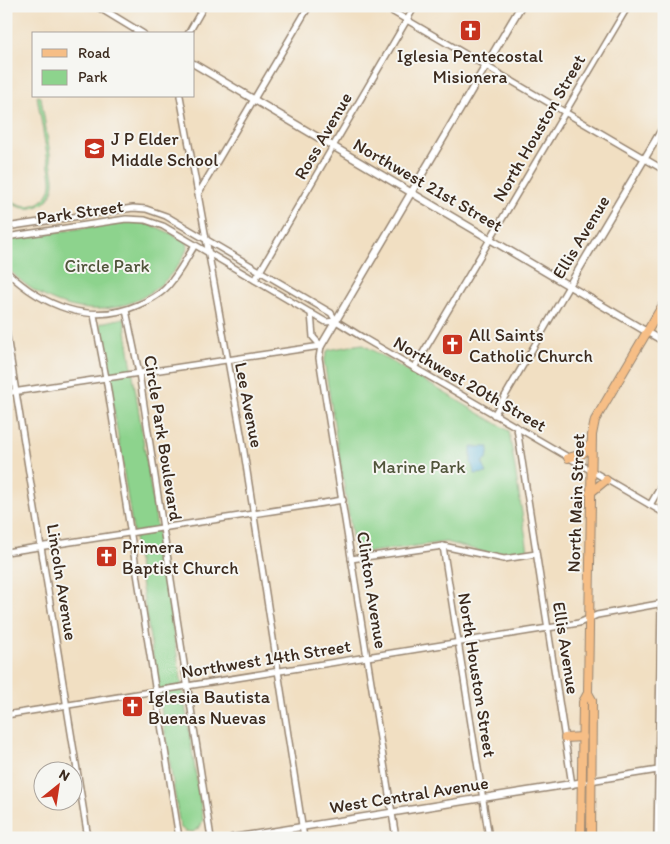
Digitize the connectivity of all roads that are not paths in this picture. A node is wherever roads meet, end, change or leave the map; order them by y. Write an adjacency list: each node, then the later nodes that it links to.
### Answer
1 (97, 6): 9 (street)
2 (204, 6): 10 (street)
3 (309, 6): 14 (street)
4 (384, 6): 8 (street)
5 (415, 6): 8 (street, Ross Avenue)
6 (521, 6): 12 (street)
7 (628, 6): 15 (street, North Houston Street)
8 (407, 20): 12 (street); 17 (street, Ross Avenue)
9 (141, 32)
10 (189, 32)
11 (195, 65): 14 (street, Northwest 21st Street)
12 (485, 66): 15 (street); 20 (street)
13 (180, 98): 21 (street, Lee Avenue)
14 (254, 100): 17 (street, Northwest 21st Street); 21 (street)
15 (564, 112): 18 (street); 25 (street, North Houston Street)
16 (664, 126): 18 (street, Ellis Avenue)
17 (333, 146): 20 (street, Northwest 21st Street); 29 (street, Ross Avenue)
18 (644, 159): 19 (street); 31 (street, Ellis Avenue)
19 (664, 170)
20 (412, 192): 25 (street, Northwest 21st Street); 36 (street)
21 (198, 194): 24 (street, Lee Avenue)
22 (6, 227): 24 (street, Park Street)
23 (6, 238): 26 (street, Park Street)
24 (205, 238): 27 (street, Lee Avenue); 29 (street, Northwest 20th Street)
25 (491, 239): 31 (street, Northwest 21st Street); 42 (street, North Houston Street)
26 (195, 245): 27 (street, Park Street); 33 (street)
27 (209, 253): 30 (street, Northwest 20th Street); 41 (street, Lee Avenue)
28 (6, 271): 35 (street)
29 (260, 271): 30 (street, Ross Avenue); 36 (street, Northwest 20th Street)
30 (254, 280): 34 (street, Northwest 20th Street)
31 (569, 286): 38 (street, Northwest 21st Street); 47 (street, Ellis Avenue)
32 (664, 304): 38 (main road, North Main Street)
33 (126, 310): 35 (street); 43 (street, Circle Park Boulevard)
34 (311, 313): 36 (street, Northwest 20th Street); 40 (street, Clinton Avenue)
35 (94, 315): 44 (street)
36 (336, 321): 40 (street); 42 (street, Northwest 20th Street)
37 (6, 330): 45 (street, Lincoln Avenue)
38 (647, 332): 39 (street); 49 (main road, North Main Street)
39 (664, 342)
40 (320, 346): 41 (street); 55 (street, Clinton Avenue)
41 (227, 360): 43 (street); 58 (street, Lee Avenue)
42 (414, 368): 47 (street, Northwest 20th Street)
43 (139, 373): 44 (street); 59 (street, Circle Park Boulevard)
44 (106, 378): 45 (street); 60 (street)
45 (16, 392): 46 (street); 61 (street, Lincoln Avenue)
46 (6, 393)
47 (494, 415): 48 (street, Northwest 20th Street)
48 (517, 428): 50 (street, Northwest 20th Street); 64 (street, Ellis Avenue)
49 (591, 444): 50 (main road); 51 (main road, North Main Street)
50 (568, 458): 51 (street, Northwest 20th Street)
51 (590, 470): 52 (street, Northwest 20th Street); 54 (main road, North Main Street)
52 (606, 480): 54 (main road); 56 (street, Northwest 20th Street)
53 (664, 480): 56 (street)
54 (590, 493): 67 (main road, North Main Street)
55 (343, 500): 58 (street); 65 (street, Clinton Avenue)
56 (650, 505): 57 (street, Northwest 20th Street)
57 (664, 513)
58 (253, 514): 59 (street); 71 (street, Lee Avenue)
59 (163, 528): 60 (street); 72 (street, Circle Park Boulevard)
60 (130, 533): 61 (street); 73 (street)
61 (42, 546): 63 (street); 75 (street, Lincoln Avenue)
62 (443, 546): 64 (street); 65 (street); 69 (street, North Houston Street)
63 (6, 552)
64 (536, 554): 68 (street, Ellis Avenue)
65 (351, 559): 70 (street, Clinton Avenue)
66 (662, 604): 67 (street, Northwest 14th Street); 79 (street)
67 (589, 619): 68 (street, Northwest 14th Street); 74 (main road, North Main Street)
68 (548, 628): 69 (street, Northwest 14th Street); 77 (street, Ellis Avenue)
69 (458, 642): 70 (street, Northwest 14th Street); 82 (street, North Houston Street)
70 (367, 657): 71 (street, Northwest 14th Street); 83 (street, Clinton Avenue)
71 (277, 671): 72 (street, Northwest 14th Street); 84 (street, Lee Avenue)
72 (188, 684): 73 (street, Northwest 14th Street); 87 (street, Circle Park Boulevard)
73 (155, 690): 75 (street, Northwest 14th Street); 86 (street)
74 (588, 693): 78 (main road, North Main Street); 80 (main road, North Main Street)
75 (67, 704): 76 (street, Northwest 14th Street); 85 (street, Lincoln Avenue)
76 (6, 715)
77 (565, 738): 78 (main road); 81 (street, Ellis Avenue)
78 (583, 738): 80 (main road, North Main Street)
79 (661, 770): 80 (street); 94 (street)
80 (586, 782): 81 (street, West Central Avenue); 92 (main road, North Main Street); 93 (main road, North Main Street)
81 (572, 785): 82 (street, West Central Avenue)
82 (483, 798): 83 (street, West Central Avenue); 91 (street, North Houston Street)
83 (392, 813): 84 (street, West Central Avenue); 90 (street, Clinton Avenue)
84 (302, 827): 88 (street, West Central Avenue); 89 (street, Lee Avenue)
85 (88, 838)
86 (179, 838)
87 (211, 838)
88 (232, 838)
89 (304, 838)
90 (396, 838)
91 (489, 838)
92 (581, 838)
93 (591, 838)
94 (657, 838)

